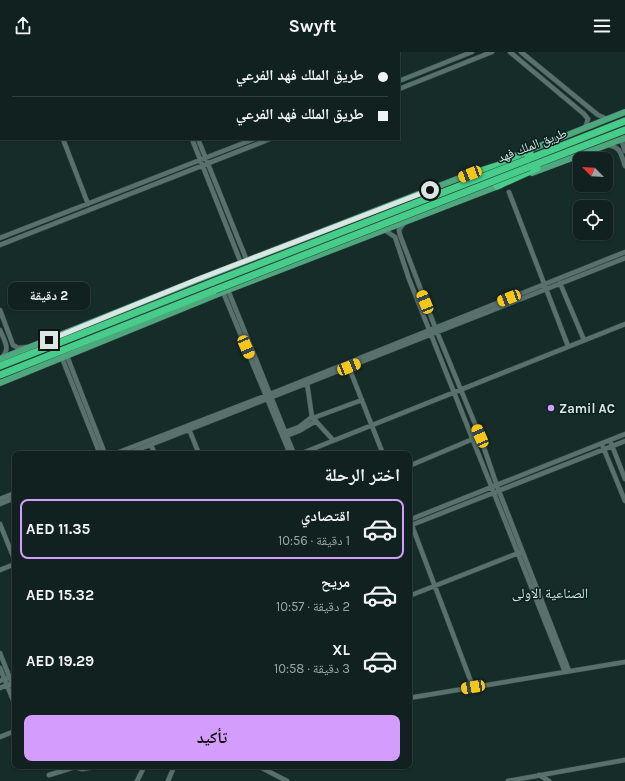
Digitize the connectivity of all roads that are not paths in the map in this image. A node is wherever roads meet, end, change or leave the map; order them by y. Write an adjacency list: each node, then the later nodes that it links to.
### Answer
1 (472, 52): 5 (street)
2 (492, 52): 6 (street)
3 (510, 52): 10 (street)
4 (521, 52): 8 (street)
5 (400, 81)
6 (400, 89)
7 (625, 112): 8 (main road)
8 (607, 119): 10 (main road)
9 (625, 121): 19 (highway, طريق الملك فهد)
10 (585, 128): 28 (main road)
11 (625, 130): 20 (highway, طريق الملك فهد)
12 (625, 138): 18 (main road); 21 (street)
13 (63, 140): 31 (street)
14 (192, 140): 23 (street)
15 (198, 140): 22 (street)
16 (251, 140): 22 (street)
17 (267, 140): 24 (street)
18 (608, 145): 27 (street); 29 (main road)
19 (562, 146): 25 (highway, طريق الملك فهد); 28 (highway)
20 (581, 148): 25 (highway, طريق الملك فهد); 29 (highway)
21 (625, 150)
22 (206, 158): 23 (street); 24 (street)
23 (200, 160): 26 (street); 31 (street)
24 (208, 163): 26 (street); 40 (street)
25 (527, 163): 59 (highway, طريق الملك فهد, bridge); 60 (highway, طريق الملك فهد, bridge)
26 (202, 165): 36 (street); 40 (street)
27 (625, 166)
28 (470, 174): 34 (main road)
29 (498, 186): 32 (main road)
30 (509, 192): 44 (street)
31 (88, 204): 35 (street)
32 (404, 223): 33 (main road); 41 (street)
33 (383, 229): 39 (main road); 42 (street)
34 (309, 237): 39 (main road); 40 (main road)
35 (0, 238)
36 (0, 245)
37 (625, 252): 44 (street)
38 (625, 258): 43 (street)
39 (303, 261): 45 (main road)
40 (244, 262): 52 (main road)
41 (415, 276): 42 (street); 48 (street)
42 (409, 279): 50 (street)
43 (560, 283): 44 (street); 51 (street)
44 (546, 286): 48 (street); 53 (street)
45 (225, 291): 54 (main road); 65 (street)
46 (0, 310): 52 (street)
47 (625, 324): 51 (street)
48 (436, 329): 50 (street); 55 (street)
49 (0, 330): 56 (street)
50 (431, 331): 57 (street); 58 (street)
51 (584, 340): 53 (street)
52 (35, 346): 56 (main road)
53 (568, 346): 63 (street)
54 (65, 357): 61 (main road); 67 (street)
55 (447, 357): 57 (street); 63 (street)
56 (0, 359)
57 (441, 359): 64 (street)
58 (348, 365): 62 (street); 65 (street); 66 (street)
59 (0, 366)
60 (0, 375)
61 (0, 383)
62 (308, 384): 65 (street); 68 (street)
63 (460, 389): 64 (street); 73 (street)
64 (454, 391): 69 (street); 74 (street)
65 (269, 396): 70 (street); 71 (street); 88 (street)
66 (362, 400): 68 (street); 69 (street)
67 (83, 405): 82 (street); 83 (street)
68 (314, 419): 71 (street); 75 (street)
69 (372, 424): 75 (street); 91 (street)
70 (189, 428): 79 (street); 84 (street); 87 (street)
71 (286, 434): 89 (street)
72 (625, 434): 76 (street)
73 (480, 436): 74 (street); 94 (street)
74 (473, 438): 92 (street); 94 (street)
75 (333, 440): 90 (street)
76 (610, 440): 78 (street); 80 (street)
77 (625, 441): 80 (street)
78 (602, 443): 81 (street); 94 (street)
79 (151, 445): 85 (street); 86 (street)
80 (612, 446): 81 (street); 93 (street)
81 (605, 449): 95 (street); 99 (street)
82 (99, 451)
83 (104, 451)
84 (123, 451)
85 (135, 451)
86 (154, 451)
87 (198, 451)
88 (289, 451)
89 (293, 451)
90 (307, 451)
91 (382, 451)
92 (412, 465)
93 (625, 479)
94 (494, 486): 95 (street); 101 (street)
95 (497, 492): 103 (street); 105 (street)
96 (12, 494): 97 (street)
97 (0, 499)
98 (12, 499): 100 (street)
99 (625, 501)
100 (0, 504)
101 (412, 518)
102 (0, 524): 106 (street)
103 (412, 525)
104 (412, 531): 109 (street)
105 (520, 552): 109 (street); 114 (street)
106 (12, 554)
107 (12, 564): 108 (street)
108 (0, 570)
109 (435, 586): 110 (street); 117 (street)
110 (412, 595)
111 (0, 653): 115 (street)
112 (625, 662): 114 (street)
113 (0, 668): 115 (street)
114 (567, 671): 117 (street)
115 (5, 679): 116 (street)
116 (11, 683): 118 (street)
117 (473, 687): 119 (street)
118 (0, 688)
119 (412, 697)
120 (12, 732): 121 (street)
121 (0, 738)
122 (625, 760): 128 (street)
123 (68, 769): 127 (street)
124 (142, 769): 129 (street)
125 (173, 769): 130 (street)
126 (264, 769): 131 (street)
127 (49, 775)
128 (539, 775): 132 (street); 133 (street)
129 (137, 781)
130 (168, 781)
131 (287, 781)
132 (508, 781)
133 (549, 781)

